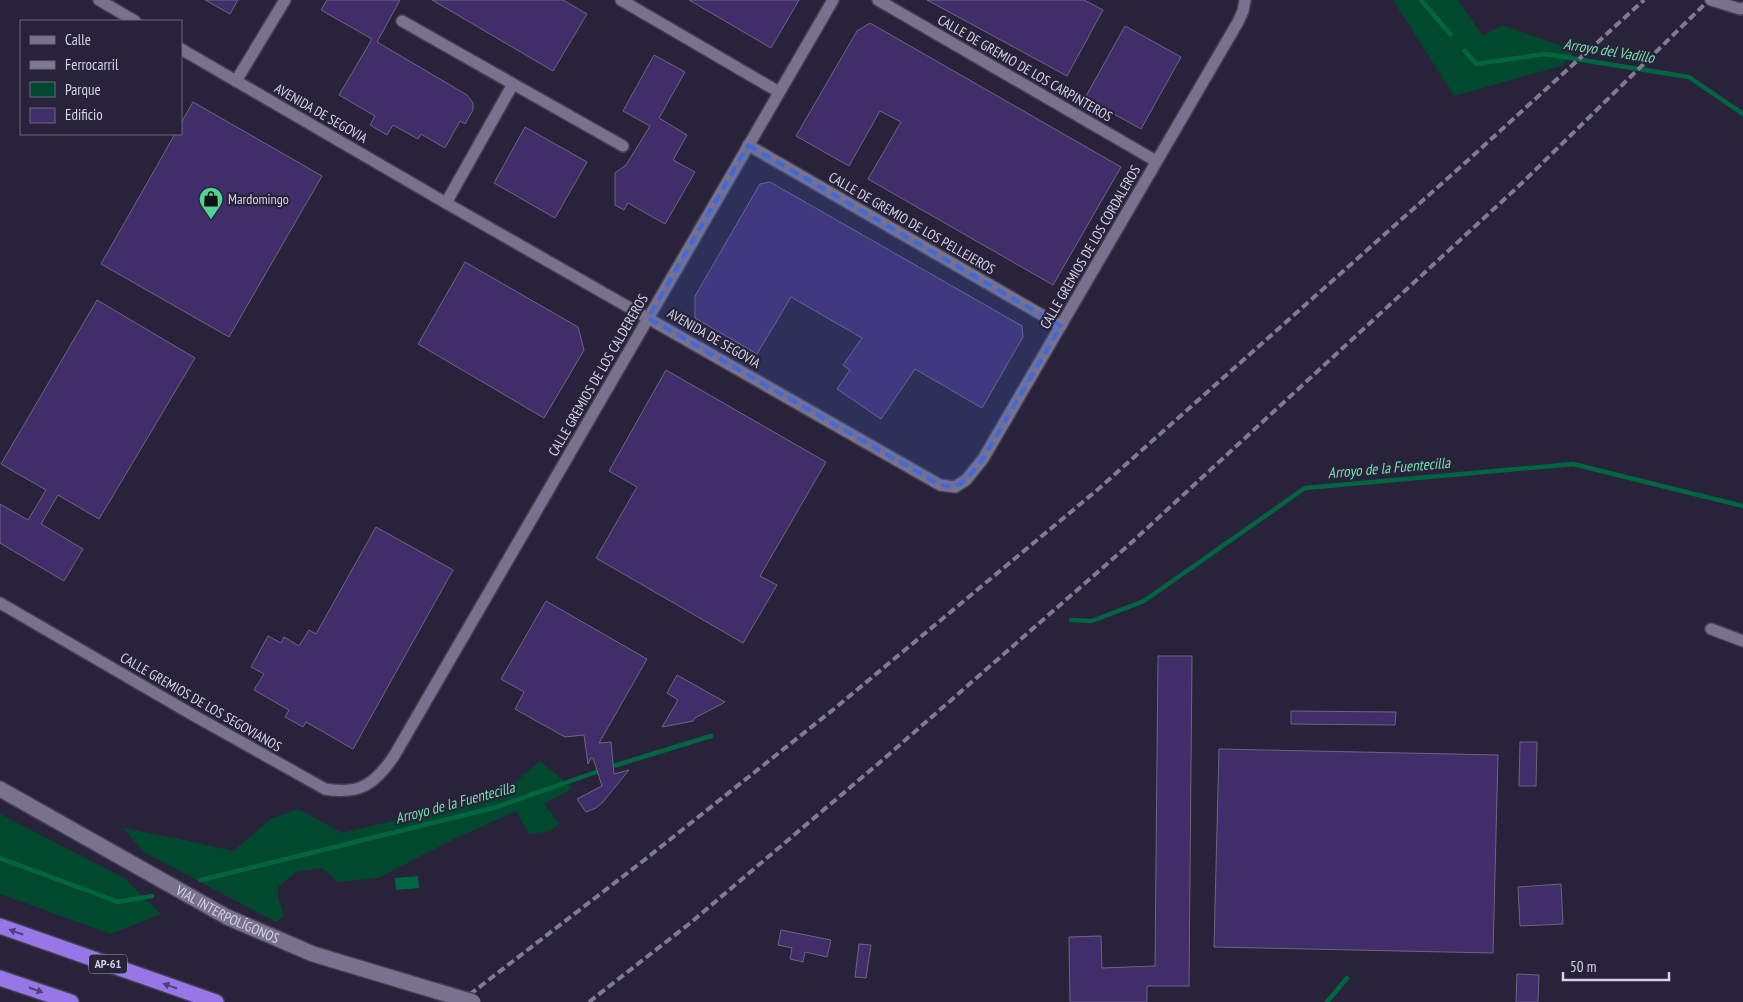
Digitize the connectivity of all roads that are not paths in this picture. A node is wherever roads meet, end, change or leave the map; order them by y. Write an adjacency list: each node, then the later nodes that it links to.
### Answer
1 (98, 0): 9 (street)
2 (285, 0): 12 (street)
3 (621, 0): 14 (street)
4 (833, 0): 14 (street, CALLE GREMIOS DE LOS CALDEREROS)
5 (878, 0): 17 (street, CALLE DE GREMIO DE LOS CARPINTEROS)
6 (1245, 0): 17 (street, CALLE GREMIOS DE LOS CORDALEROS)
7 (1711, 0): 8 (street)
8 (1743, 8)
9 (133, 20)
10 (402, 21): 13 (street)
11 (182, 50): 12 (street, AVENIDA DE SEGOVIA)
12 (236, 81): 18 (street, AVENIDA DE SEGOVIA)
13 (513, 84): 15 (street); 18 (street)
14 (779, 92): 16 (street, CALLE GREMIOS DE LOS CALDEREROS)
15 (623, 146)
16 (748, 146): 19 (street, CALLE GREMIOS DE LOS CALDEREROS); 20 (street, CALLE DE GREMIO DE LOS PELLEJEROS)
17 (1156, 161): 20 (street, CALLE GREMIOS DE LOS CORDALEROS)
18 (446, 203): 19 (street, AVENIDA DE SEGOVIA)
19 (648, 318): 21 (street, AVENIDA DE SEGOVIA); 25 (street, CALLE GREMIOS DE LOS CALDEREROS)
20 (1061, 326): 21 (street, CALLE GREMIOS DE LOS CORDALEROS)
21 (940, 485)
22 (0, 603): 25 (street, CALLE GREMIOS DE LOS SEGOVIANOS)
23 (1711, 629): 24 (street)
24 (1743, 641)
25 (388, 765)
26 (0, 789): 31 (main road, VIAL INTERPOLÍGONOS, bridge)
27 (0, 926): 30 (highway, AP-61, one-way to 27)
28 (0, 978): 29 (highway, one-way to 29)
29 (72, 1002)
30 (216, 1002)
31 (473, 1002)

